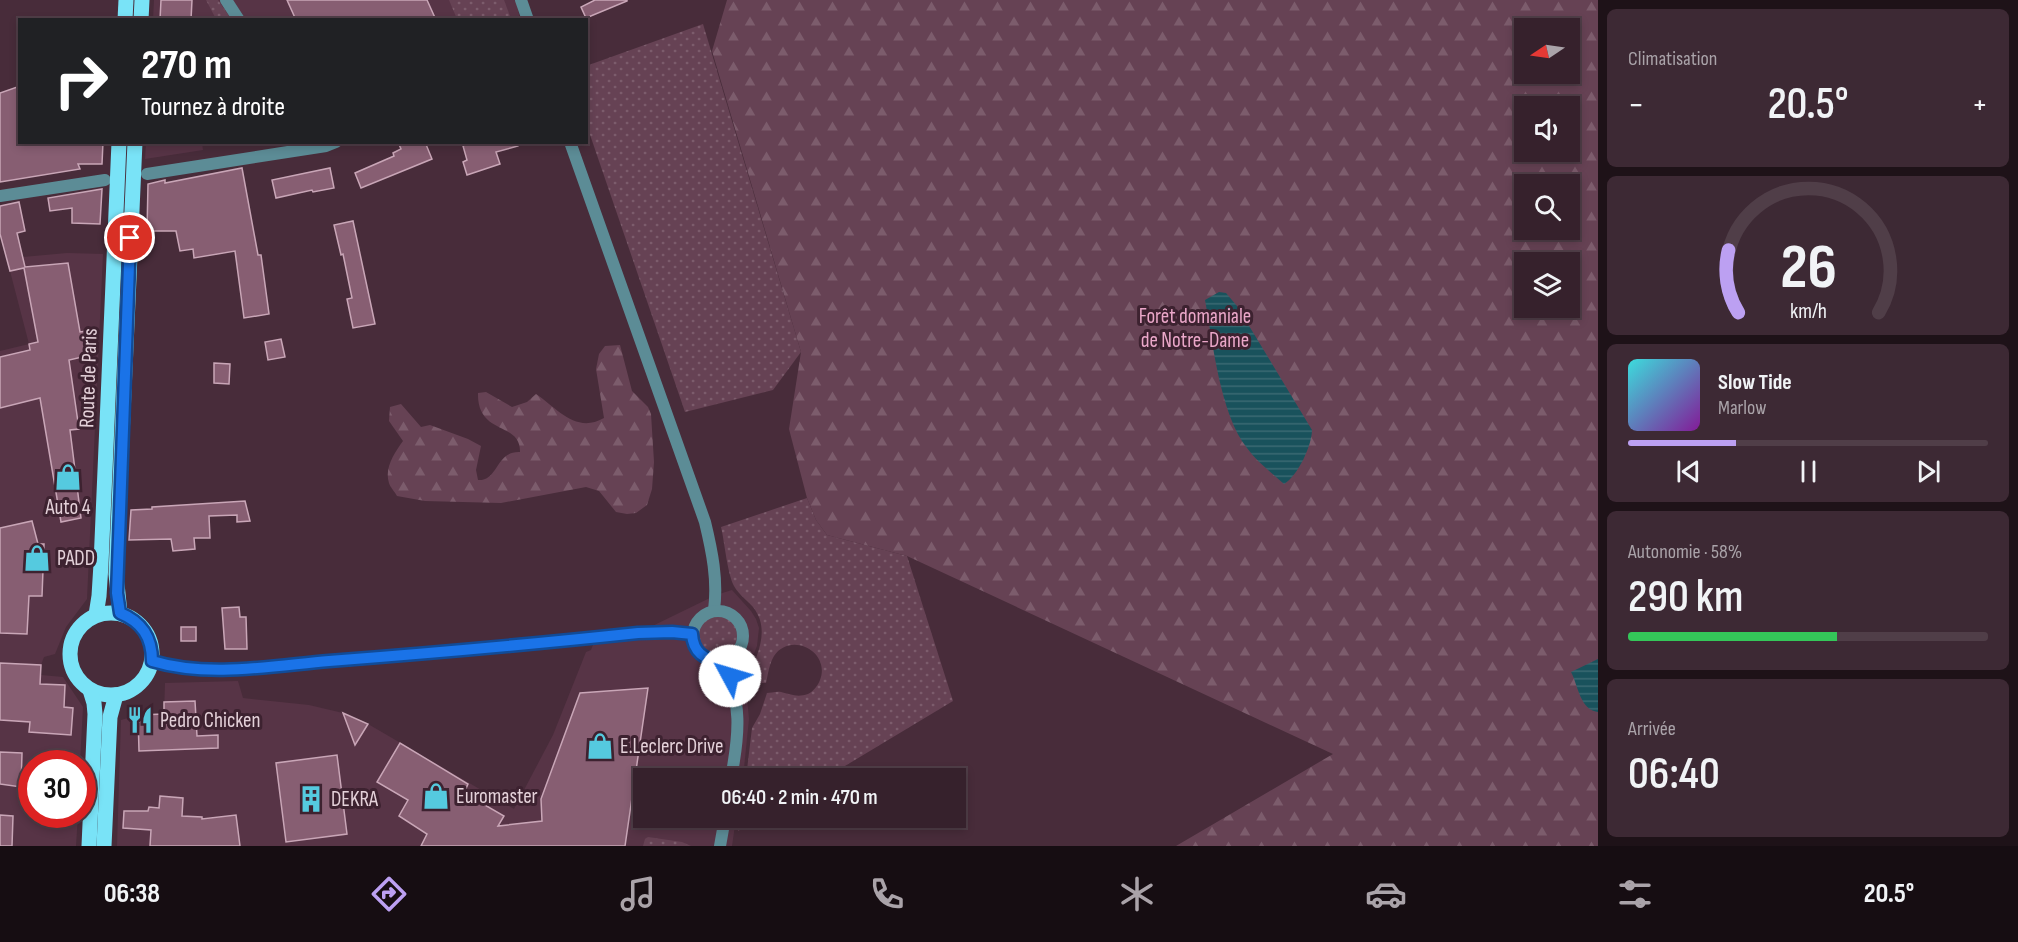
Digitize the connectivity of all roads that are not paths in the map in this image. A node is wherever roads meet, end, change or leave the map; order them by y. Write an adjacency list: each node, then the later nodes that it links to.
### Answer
1 (126, 0): 5 (main road)
2 (142, 0): 6 (main road)
3 (226, 0): 7 (street)
4 (521, 0): 8 (street)
5 (125, 18)
6 (141, 18)
7 (238, 18)
8 (527, 18)
9 (119, 144): 18 (main road, Route de Paris)
10 (135, 144): 17 (main road, Route de Paris)
11 (329, 144): 13 (street)
12 (571, 144): 16 (street)
13 (147, 174)
14 (105, 180): 15 (street)
15 (0, 196)
16 (714, 610): 19 (street); 21 (street)
17 (120, 613): 18 (main road); 20 (main road)
18 (96, 615): 22 (main road)
19 (692, 634): 20 (street); 21 (street)
20 (152, 661): 23 (main road)
21 (722, 661): 24 (street)
22 (90, 690): 23 (main road); 26 (main road)
23 (116, 695): 27 (main road)
24 (733, 768)
25 (723, 828): 28 (street)
26 (89, 846)
27 (104, 846)
28 (720, 846)

